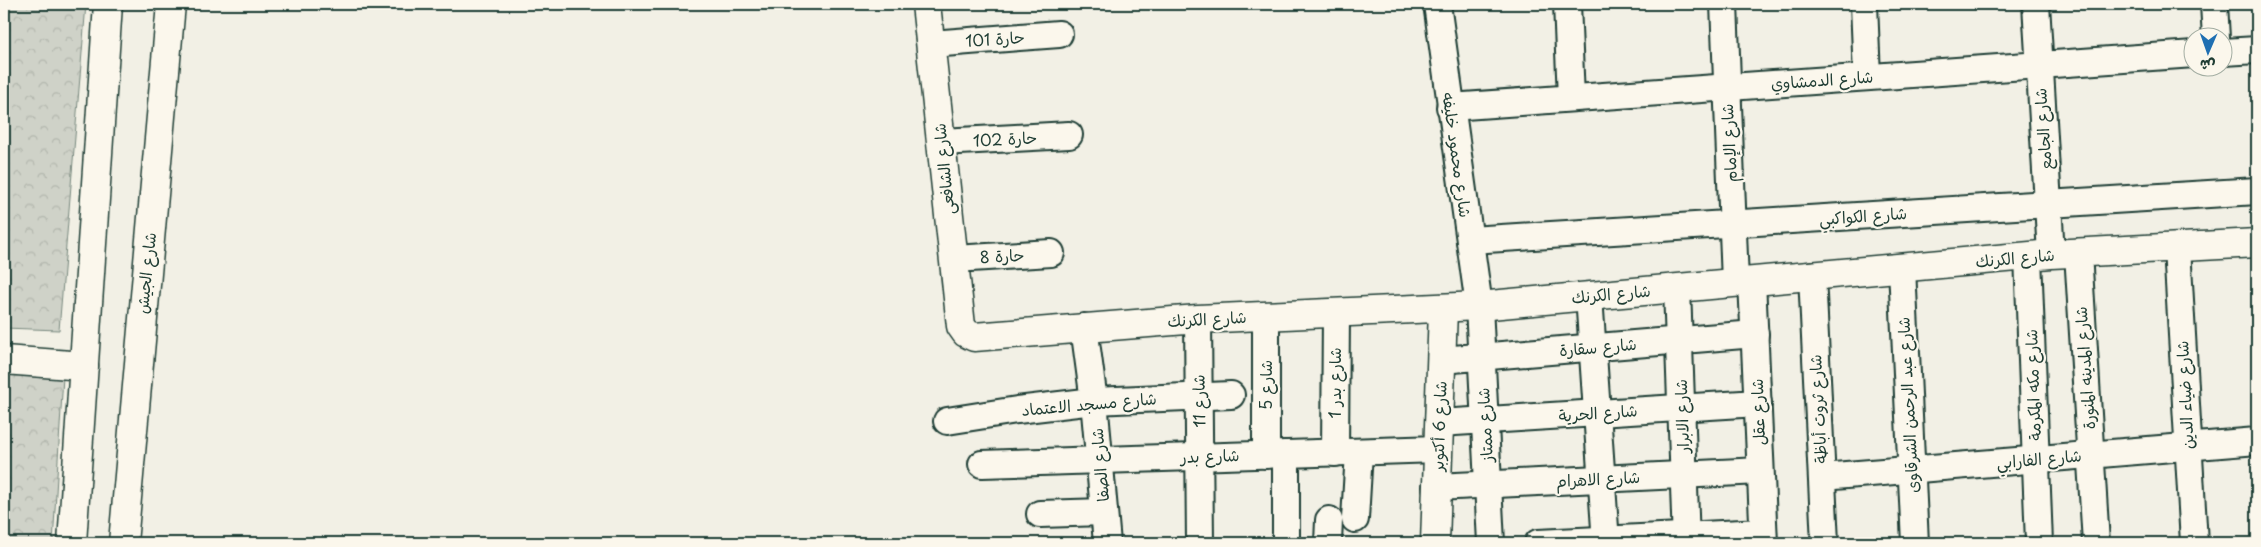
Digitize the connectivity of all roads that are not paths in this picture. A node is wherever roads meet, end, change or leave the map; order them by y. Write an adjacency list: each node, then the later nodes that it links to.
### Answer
1 (108, 4): 50 (street)
2 (171, 4): 83 (street, شارع الجيش)
3 (926, 4): 12 (street, شارع الشافعى)
4 (1437, 4): 20 (street, شارع محمود خليفه)
5 (1567, 4): 19 (street)
6 (1724, 4): 18 (street, شارع الإمام)
7 (1864, 4): 17 (street)
8 (2036, 4): 16 (street, شارع الجامع)
9 (2214, 4): 10 (street)
10 (2215, 28)
11 (1059, 34): 12 (street, حارة 101)
12 (931, 44): 22 (street, شارع الشافعى)
13 (2257, 50): 14 (street)
14 (2234, 51)
15 (2184, 55): 16 (street, شارع الدمشاوي)
16 (2038, 65): 17 (street, شارع الدمشاوي); 24 (street, شارع الجامع)
17 (1868, 77): 18 (street, شارع الدمشاوي)
18 (1726, 86): 19 (street, شارع الدمشاوي); 25 (street, شارع الإمام)
19 (1571, 98): 20 (street, شارع الدمشاوي)
20 (1450, 107): 26 (street, شارع محمود خليفه)
21 (1069, 136): 22 (street, حارة 102)
22 (941, 142): 31 (street, شارع الشافعى)
23 (2257, 192): 24 (street, شارع الكواكبي)
24 (2048, 204): 25 (street, شارع الكواكبي); 30 (street, شارع الجامع)
25 (1733, 224): 26 (street, شارع الكواكبي); 34 (street, شارع الإمام)
26 (1470, 240): 37 (street, شارع محمود خليفه)
27 (2257, 243): 28 (street, شارع الكرنك)
28 (2177, 248): 30 (street, شارع الكرنك); 61 (street, شارع ضياء الدين)
29 (1050, 253): 31 (street, حارة 8)
30 (2052, 254): 32 (street, شارع الكرنك); 64 (street, شارع المدينه المنورة); 66 (street, شارع مكه المكرمة)
31 (954, 259): 43 (street, شارع الشافعى)
32 (1902, 268): 33 (street, شارع الكرنك); 69 (street, شارع عبد الرحمن الشرقاوى)
33 (1812, 275): 34 (street, شارع الكرنك); 72 (street, شارع ثروت أباظة)
34 (1744, 281): 35 (street, شارع الكرنك); 44 (street, شارع عقل)
35 (1677, 288): 36 (street, شارع الكرنك); 45 (street, شارع الابرار)
36 (1589, 296): 37 (street, شارع الكرنك); 46 (street)
37 (1479, 306): 38 (street, شارع الكرنك); 47 (street, شارع ممتاز)
38 (1443, 309): 39 (street, شارع الكرنك); 49 (street, شارع 6 أكتوبر)
39 (1336, 313): 40 (street, شارع الكرنك); 62 (street, شارع بدر 1)
40 (1266, 316): 41 (street, شارع الكرنك); 63 (street, شارع 5)
41 (1198, 319): 42 (street, شارع الكرنك); 52 (street, شارع 11)
42 (1084, 327): 43 (street, شارع الكرنك); 53 (street, شارع الصفا)
43 (966, 333)
44 (1755, 334): 45 (street, شارع سقارة); 54 (street, شارع عقل)
45 (1679, 341): 46 (street, شارع سقارة); 55 (street, شارع الابرار)
46 (1592, 348): 47 (street, شارع سقارة); 56 (street)
47 (1482, 357): 49 (street, شارع سقارة); 57 (street, شارع ممتاز)
48 (4, 360): 50 (street)
49 (1441, 360): 59 (street, شارع 6 أكتوبر)
50 (84, 366): 82 (street)
51 (1231, 395): 52 (street, شارع مسجد الاعتماد)
52 (1199, 397): 53 (street, شارع مسجد الاعتماد); 65 (street, شارع 11)
53 (1094, 401): 58 (street, شارع مسجد الاعتماد); 67 (street, شارع الصفا)
54 (1758, 403): 55 (street, شارع الحرية); 70 (street, شارع عقل)
55 (1681, 408): 56 (street, شارع الحرية); 71 (street, شارع الابرار)
56 (1597, 413): 57 (street, شارع الحرية); 73 (street)
57 (1485, 420): 59 (street, شارع الحرية); 74 (street, شارع ممتاز)
58 (947, 421)
59 (1438, 436): 62 (street, شارع بدر); 75 (street, شارع 6 أكتوبر)
60 (2257, 441): 61 (street, شارع الفارابي)
61 (2187, 447): 64 (street, شارع الفارابي); 94 (street, شارع ضياء الدين)
62 (1347, 452): 63 (street, شارع بدر); 78 (street, شارع بدر 1)
63 (1276, 454): 65 (street, شارع بدر); 86 (street, شارع 5)
64 (2090, 455): 66 (street, شارع الفارابي); 93 (street, شارع المدينه المنورة)
65 (1200, 457): 67 (street, شارع بدر); 85 (street, شارع 11)
66 (2036, 459): 69 (street, شارع الفارابي); 92 (street, شارع مكه المكرمة)
67 (1100, 460): 68 (street, شارع بدر); 76 (street, شارع الصفا)
68 (982, 464)
69 (1912, 469): 72 (street, شارع الفارابي); 91 (street, شارع عبد الرحمن الشرقاوى)
70 (1760, 472): 71 (street, شارع الاهرام); 79 (street, شارع عقل)
71 (1684, 475): 73 (street, شارع الاهرام); 80 (street, شارع الابرار)
72 (1822, 477): 90 (street, شارع ثروت أباظة)
73 (1602, 479): 74 (street, شارع الاهرام); 81 (street)
74 (1488, 484): 75 (street, شارع الاهرام); 88 (street, شارع ممتاز)
75 (1436, 487): 87 (street, شارع 6 أكتوبر)
76 (1104, 512): 77 (street); 84 (street, شارع الصفا)
77 (1040, 514)
78 (1356, 519)
79 (1763, 537): 80 (street)
80 (1686, 539): 81 (street)
81 (1606, 542): 89 (street)
82 (72, 543)
83 (123, 543)
84 (1106, 543)
85 (1200, 543)
86 (1286, 543)
87 (1435, 543)
88 (1491, 543)
89 (1538, 543)
90 (1824, 543)
91 (1915, 543)
92 (2039, 543)
93 (2096, 543)
94 (2194, 543)

